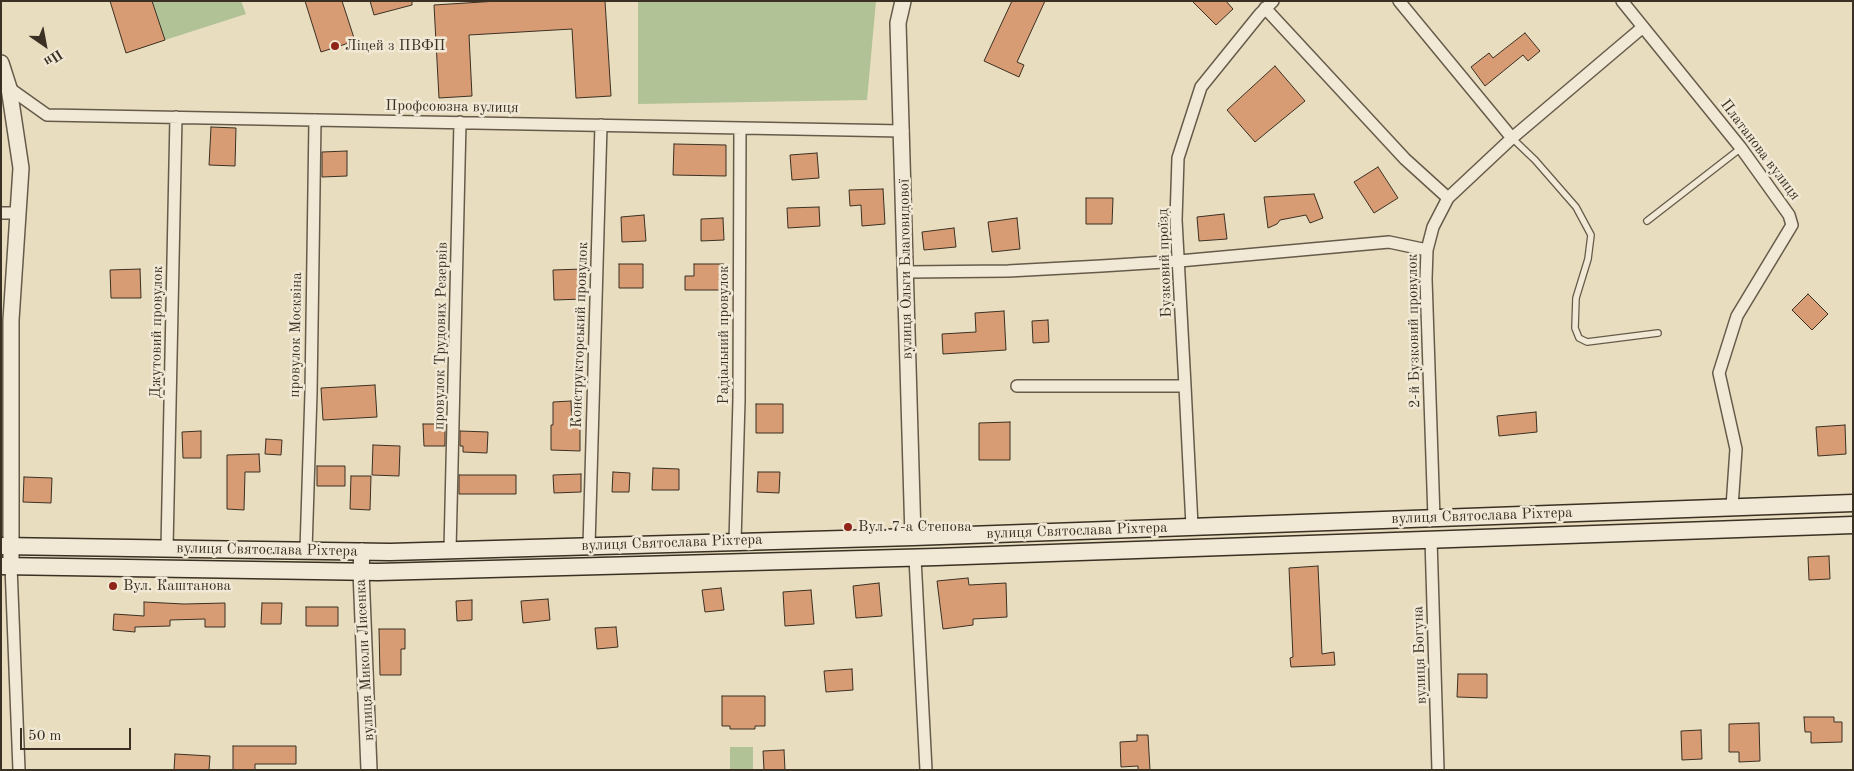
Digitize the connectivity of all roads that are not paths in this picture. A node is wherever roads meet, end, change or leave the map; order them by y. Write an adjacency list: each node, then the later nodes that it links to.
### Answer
1 (903, 1): 13 (street, вулиця Ольги Благовидової)
2 (1399, 1): 14 (street)
3 (1622, 1): 5 (street, Платанова вулиця)
4 (1269, 5): 16 (street); 21 (street, Бузковий проїзд)
5 (1643, 27): 14 (street, 2-й Бузковий провулок); 15 (street, Платанова вулиця)
6 (1, 63): 7 (street)
7 (9, 88): 8 (street, Профсоюзна вулиця); 18 (street)
8 (176, 117): 9 (street, Профсоюзна вулиця); 36 (street, Джутовий провулок)
9 (315, 120): 10 (street, Профсоюзна вулиця); 37 (street, провулок Москвіна)
10 (460, 122): 11 (street, Профсоюзна вулиця); 38 (street, провулок Трудових Резервів)
11 (601, 125): 12 (street, Профсоюзна вулиця); 35 (street, Конструкторський провулок)
12 (740, 128): 13 (street, Профсоюзна вулиця); 33 (street, Радіальний провулок)
13 (903, 131): 22 (street, вулиця Ольги Благовидової)
14 (1512, 138): 16 (street, 2-й Бузковий провулок); 23 (lane)
15 (1741, 148): 19 (lane); 27 (street, Платанова вулиця)
16 (1448, 198): 20 (street, 2-й Бузковий провулок)
17 (1, 213): 18 (street)
18 (18, 213): 34 (street)
19 (1647, 221)
20 (1427, 250): 21 (street); 28 (street, 2-й Бузковий провулок)
21 (1179, 261): 22 (street); 25 (street, Бузковий проїзд)
22 (906, 272): 31 (street, вулиця Ольги Благовидової)
23 (1658, 333)
24 (1017, 386): 25 (street)
25 (1185, 386): 30 (street, Бузковий проїзд)
26 (1853, 503): 27 (main road, вулиця Святослава Ріхтера)
27 (1732, 507): 28 (main road, вулиця Святослава Ріхтера)
28 (1434, 518): 30 (main road, вулиця Святослава Ріхтера)
29 (1853, 525): 32 (main road, вулиця Святослава Ріхтера)
30 (1192, 526): 31 (main road, вулиця Святослава Ріхтера)
31 (914, 537): 33 (main road, вулиця Святослава Ріхтера)
32 (1431, 540): 40 (main road, вулиця Святослава Ріхтера); 46 (street, вулиця Богуна)
33 (735, 542): 35 (main road, вулиця Святослава Ріхтера)
34 (6, 546): 36 (main road, вулиця Святослава Ріхтера); 41 (street)
35 (589, 546): 38 (main road, вулиця Святослава Ріхтера)
36 (167, 548): 37 (main road, вулиця Святослава Ріхтера)
37 (306, 550): 39 (main road, вулиця Святослава Ріхтера)
38 (450, 550): 39 (main road, вулиця Святослава Ріхтера)
39 (362, 551): 42 (street, вулиця Миколи Лисенка)
40 (915, 558): 42 (main road, вулиця Святослава Ріхтера); 45 (street)
41 (6, 566): 42 (main road, вулиця Святослава Ріхтера); 43 (street)
42 (361, 571): 44 (street, вулиця Миколи Лисенка)
43 (19, 770)
44 (369, 770)
45 (926, 770)
46 (1438, 770)

